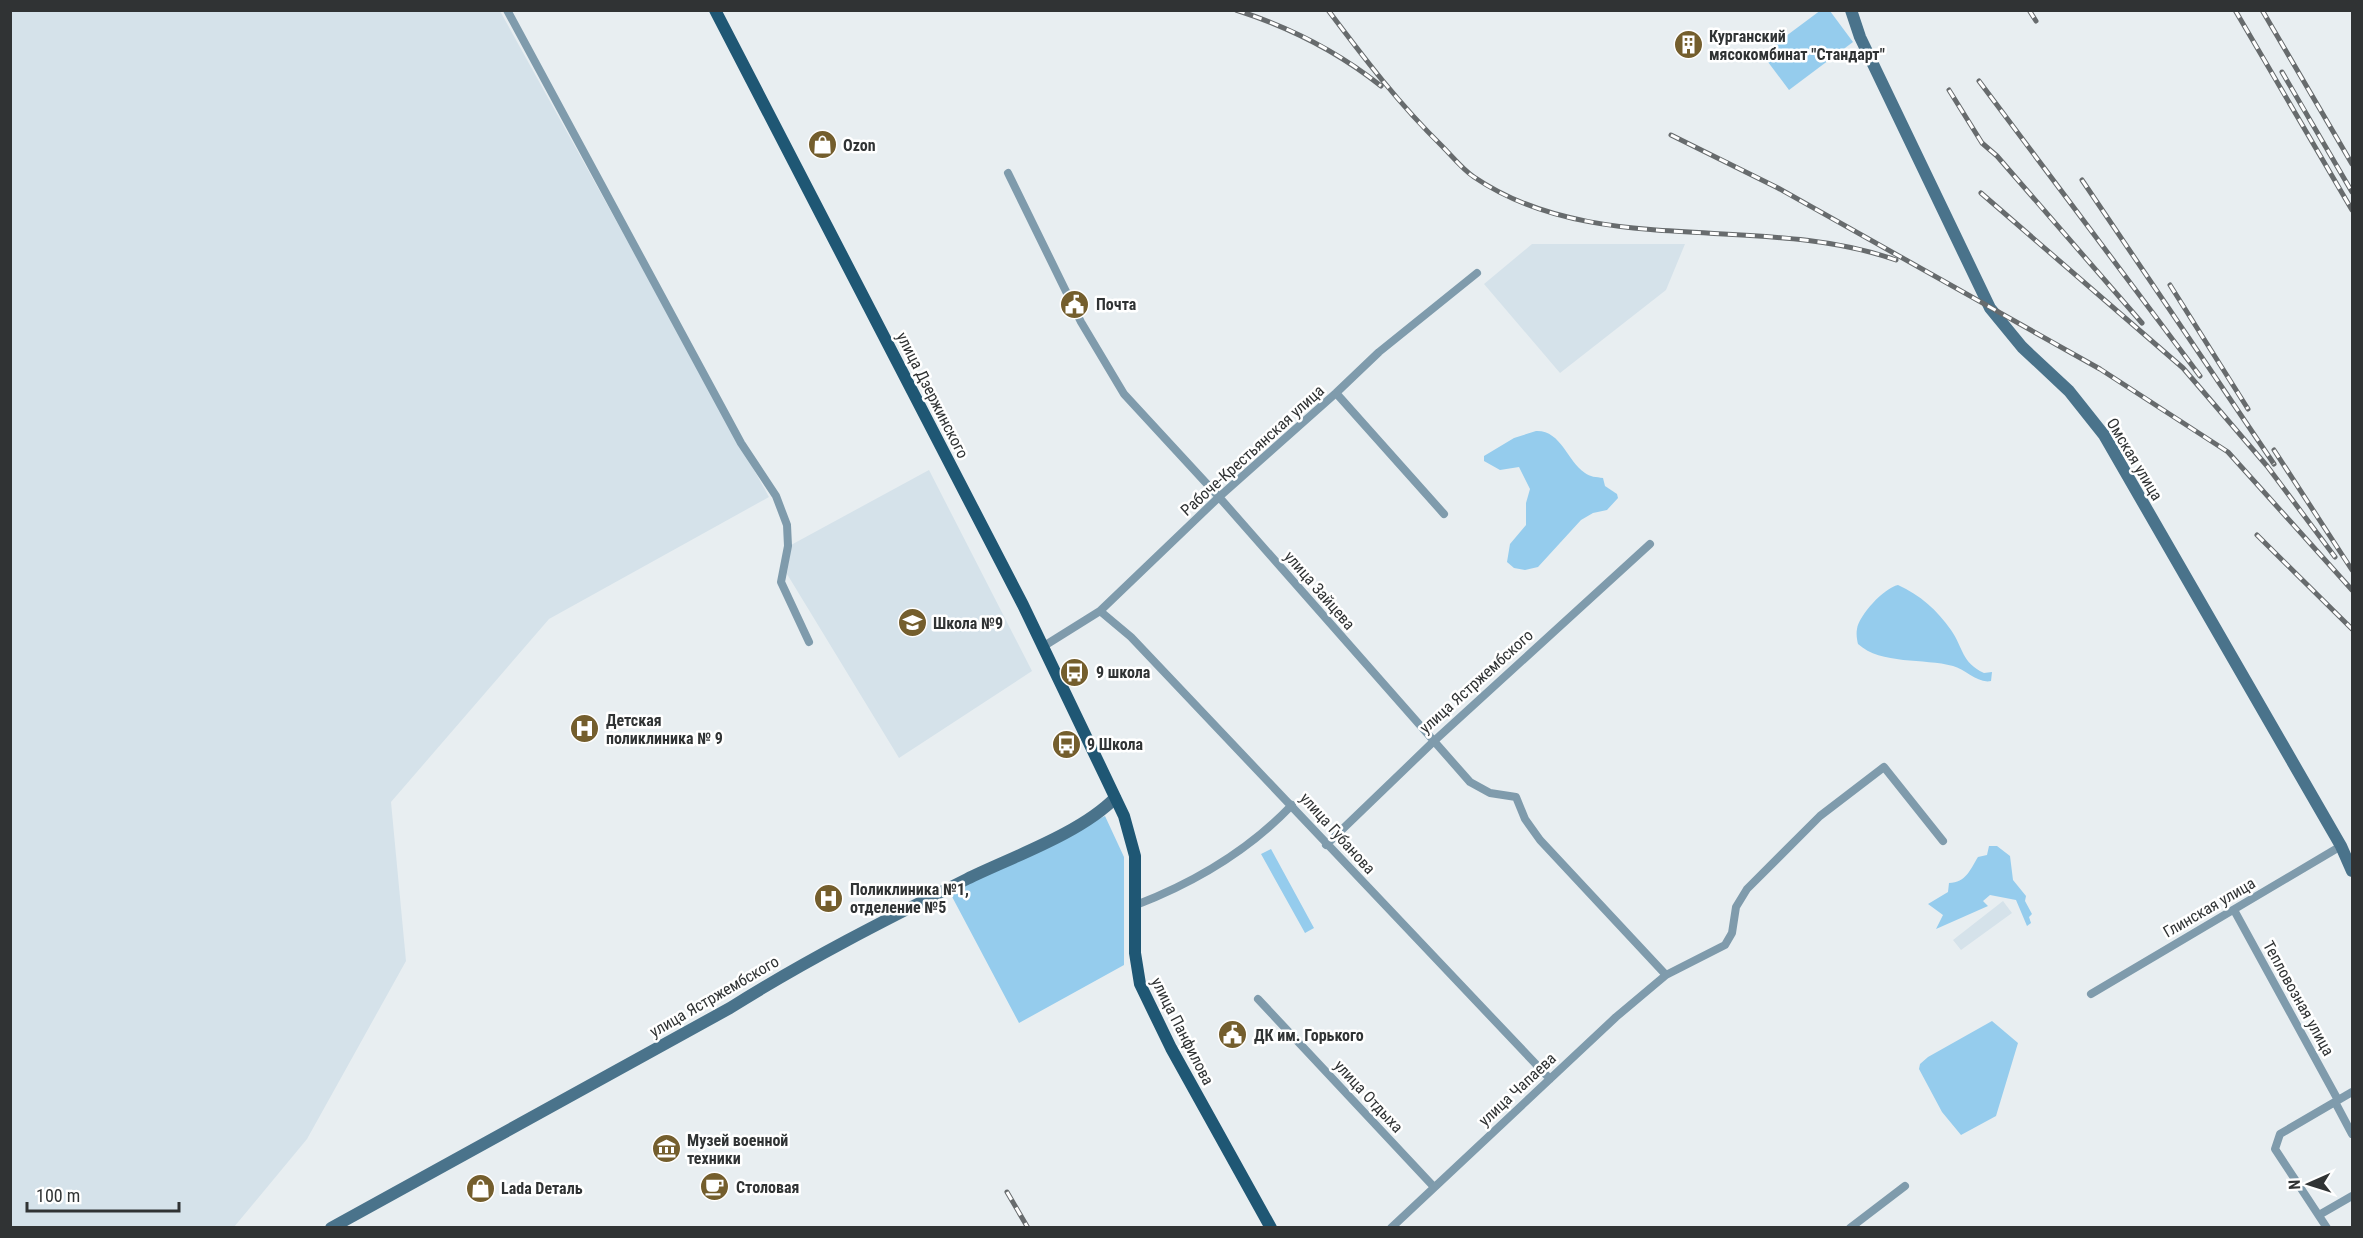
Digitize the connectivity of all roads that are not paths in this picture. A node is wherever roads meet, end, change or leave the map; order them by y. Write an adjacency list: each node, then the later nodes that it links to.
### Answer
1 (507, 10): 11 (street)
2 (715, 10): 12 (main road, улица Дзержинского)
3 (1851, 10): 18 (main road, Омская улица)
4 (1008, 173): 7 (street, улица Зайцева)
5 (1477, 273): 6 (street, Рабоче-Крестьянская улица)
6 (1336, 393): 7 (street, Рабоче-Крестьянская улица); 8 (street)
7 (1219, 497): 10 (street, Рабоче-Крестьянская улица); 13 (street, улица Зайцева)
8 (1444, 514)
9 (1650, 544): 13 (street, улица Ястржембского)
10 (1100, 611): 12 (street, Рабоче-Крестьянская улица); 15 (street, улица Губанова)
11 (809, 642)
12 (1044, 646): 14 (main road, улица Дзержинского)
13 (1432, 742): 17 (street, улица Ястржембского); 22 (street, улица Зайцева)
14 (1115, 798): 20 (main road, улица Панфилова); 33 (main road, улица Ястржембского)
15 (1292, 805): 17 (street, улица Губанова); 20 (street)
16 (1943, 841): 22 (street, улица Чапаева)
17 (1326, 845): 25 (street, улица Губанова)
18 (2342, 846): 19 (main road, Омская улица); 21 (street, Глинская улица)
19 (2352, 871)
20 (1136, 905): 34 (main road, улица Панфилова)
21 (2234, 910): 23 (street, Глинская улица); 27 (street, Тепловозная улица)
22 (1666, 975): 25 (street, улица Чапаева)
23 (2091, 994)
24 (1258, 999): 30 (street, улица Отдыха)
25 (1550, 1079): 30 (street, улица Чапаева)
26 (2352, 1092): 27 (street)
27 (2336, 1101): 28 (street, Тепловозная улица); 32 (street)
28 (2352, 1134)
29 (1905, 1186): 36 (street)
30 (1434, 1187): 35 (street, улица Чапаева)
31 (2352, 1197): 32 (street)
32 (2319, 1215): 37 (street)
33 (331, 1227)
34 (1271, 1227)
35 (1391, 1227)
36 (1850, 1227)
37 (2326, 1227)

